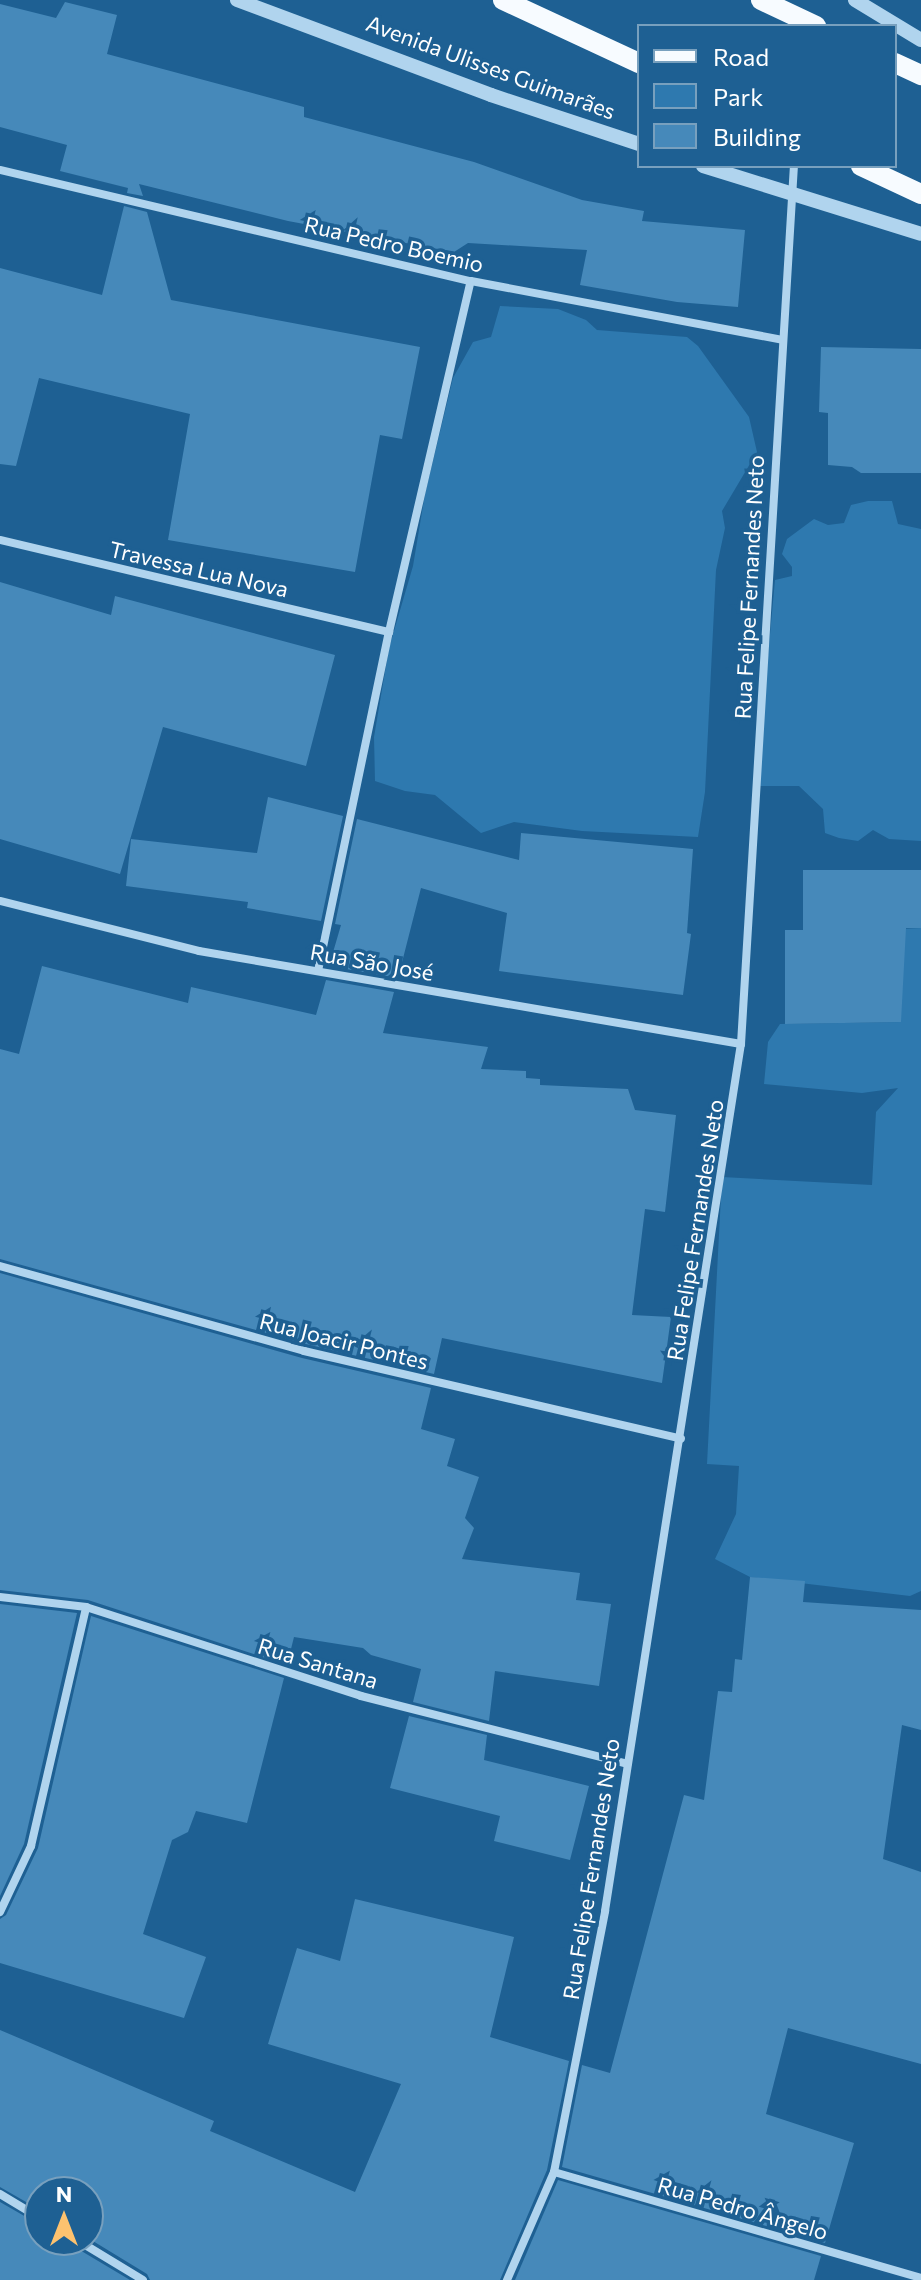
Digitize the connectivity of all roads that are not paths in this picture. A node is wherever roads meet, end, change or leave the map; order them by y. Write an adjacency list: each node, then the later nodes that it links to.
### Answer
1 (237, 0): 12 (street, Avenida Ulisses Guimarães)
2 (503, 0): 9 (main road)
3 (761, 0): 5 (main road)
4 (855, 0): 6 (street)
5 (812, 24)
6 (895, 24)
7 (897, 25): 8 (street)
8 (921, 40)
9 (637, 62)
10 (897, 64): 11 (main road)
11 (921, 75)
12 (637, 143)
13 (709, 168): 18 (street)
14 (794, 168): 18 (street, Rua Felipe Fernandes Neto)
15 (865, 168): 17 (main road)
16 (0, 170): 20 (street, Rua Pedro Boemio)
17 (921, 194)
18 (794, 197): 19 (street); 21 (street, Rua Felipe Fernandes Neto)
19 (921, 234)
20 (471, 281): 21 (street, Rua Pedro Boemio); 23 (street)
21 (782, 340): 26 (street, Rua Felipe Fernandes Neto)
22 (0, 540): 23 (street, Travessa Lua Nova)
23 (389, 632): 25 (street)
24 (0, 901): 25 (street, Rua São José)
25 (318, 971): 26 (street, Rua São José)
26 (741, 1044): 28 (street, Rua Felipe Fernandes Neto)
27 (0, 1266): 28 (street, Rua Joacir Pontes)
28 (681, 1439): 31 (street, Rua Felipe Fernandes Neto)
29 (0, 1597): 30 (street, Rua Santana)
30 (86, 1607): 31 (street, Rua Santana); 32 (street)
31 (627, 1764): 33 (street, Rua Felipe Fernandes Neto)
32 (0, 1912)
33 (554, 2172): 37 (street, Rua Pedro Ângelo); 39 (street, Rua Felipe Fernandes Neto)
34 (0, 2194): 35 (street)
35 (24, 2208)
36 (103, 2256): 38 (street)
37 (921, 2278)
38 (143, 2280)
39 (507, 2280)

